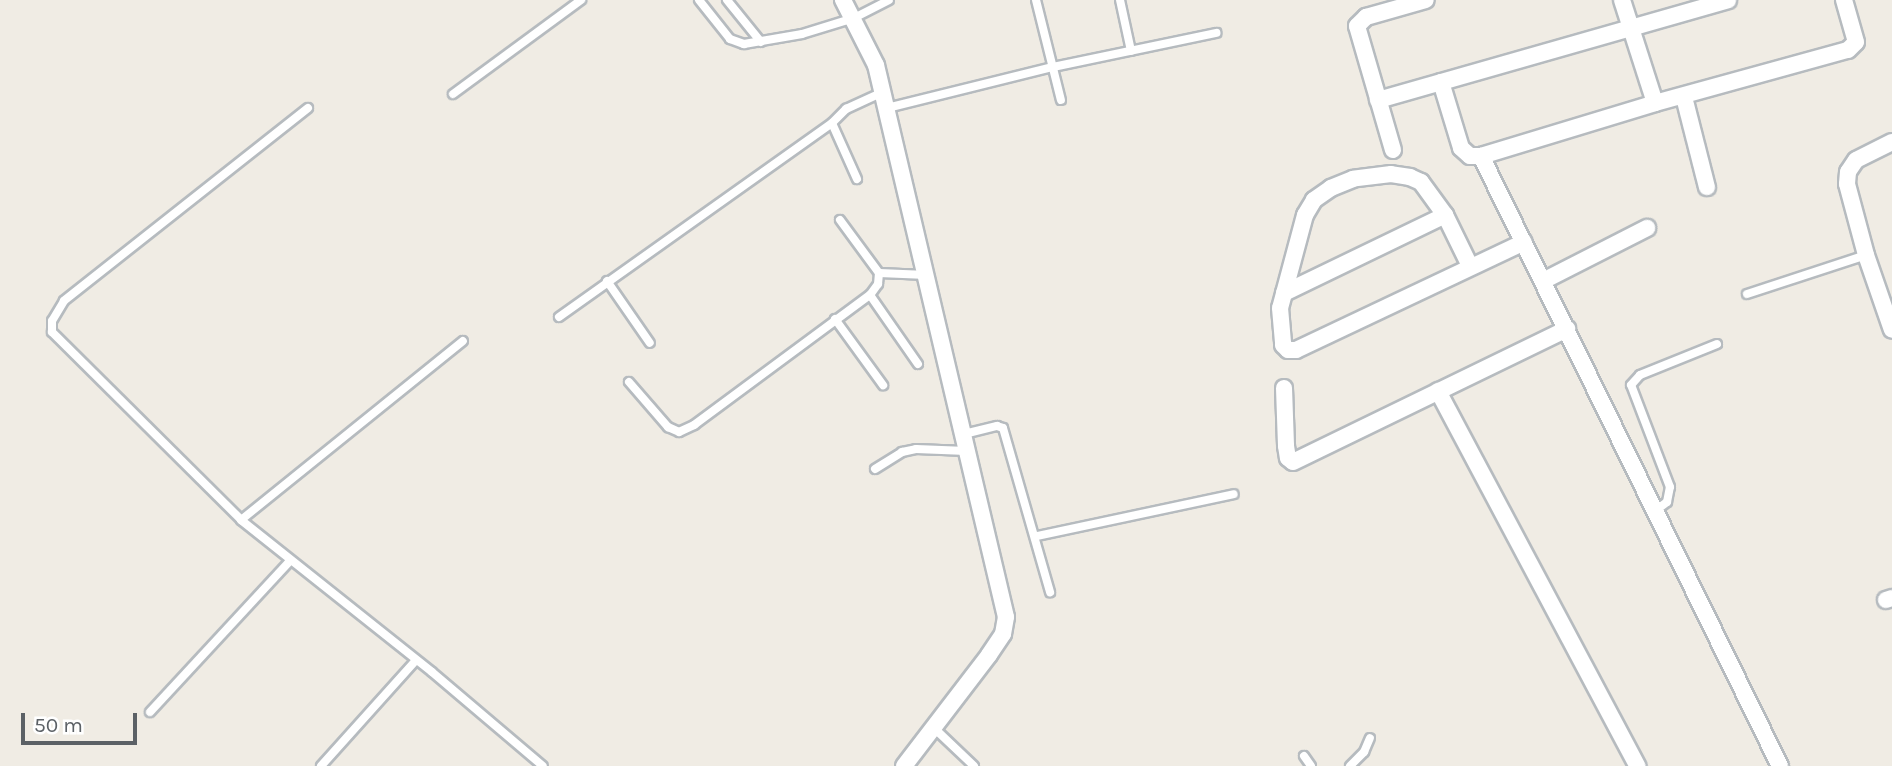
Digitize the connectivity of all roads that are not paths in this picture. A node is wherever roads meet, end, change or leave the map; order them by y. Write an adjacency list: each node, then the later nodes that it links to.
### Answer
1 (581, 0): 19 (lane)
2 (699, 0): 15 (lane)
3 (727, 0): 15 (lane)
4 (843, 0): 12 (street)
5 (889, 0): 12 (lane)
6 (1036, 0): 17 (lane)
7 (1120, 0): 16 (lane)
8 (1426, 0): 23 (street)
9 (1622, 0): 13 (street)
10 (1728, 0): 13 (street)
11 (1844, 0): 20 (street)
12 (854, 18): 15 (lane); 21 (street)
13 (1630, 28): 18 (street); 24 (street)
14 (1216, 33): 16 (lane)
15 (761, 42)
16 (1131, 51): 17 (lane)
17 (1053, 67): 21 (lane); 22 (lane)
18 (1441, 82): 23 (street); 29 (street)
19 (453, 94)
20 (1684, 97): 24 (street); 31 (street)
21 (885, 100): 26 (lane); 39 (street)
22 (1061, 100)
23 (1378, 100): 28 (street)
24 (1655, 103): 29 (street)
25 (308, 108): 62 (lane)
26 (832, 123): 30 (lane); 40 (lane)
27 (1892, 142): 36 (street)
28 (1393, 150)
29 (1481, 156): 35 (street)
30 (857, 180)
31 (1707, 187)
32 (1445, 215): 37 (street); 42 (street); 42 (street)
33 (840, 220): 38 (lane)
34 (1647, 228): 41 (street)
35 (1524, 242): 37 (street); 41 (street)
36 (1866, 255): 43 (lane); 48 (street)
37 (1470, 266): 42 (street)
38 (879, 273): 39 (lane); 44 (lane)
39 (927, 275): 57 (street)
40 (607, 281): 45 (lane); 50 (lane)
41 (1543, 281): 47 (street)
42 (1284, 293)
43 (1748, 294)
44 (870, 295): 46 (lane); 52 (lane)
45 (559, 317)
46 (835, 319): 53 (lane); 54 (lane)
47 (1567, 330): 56 (street); 61 (street)
48 (1892, 330)
49 (463, 341): 62 (lane)
50 (650, 343)
51 (1717, 344): 61 (lane)
52 (918, 364)
53 (629, 382)
54 (883, 385)
55 (1284, 388): 56 (street)
56 (1438, 391): 77 (street)
57 (964, 434): 58 (street); 63 (lane)
58 (967, 451): 59 (lane); 68 (street)
59 (875, 469)
60 (1234, 494): 63 (lane)
61 (1655, 511): 78 (street)
62 (241, 520): 64 (lane)
63 (1037, 536): 65 (lane)
64 (291, 560): 66 (lane); 67 (lane)
65 (1050, 592)
66 (416, 660): 71 (lane); 72 (lane)
67 (150, 712)
68 (934, 728): 73 (street); 74 (lane)
69 (1370, 738): 76 (lane)
70 (1304, 756): 75 (lane)
71 (321, 766)
72 (543, 766)
73 (904, 766)
74 (974, 766)
75 (1311, 766)
76 (1350, 766)
77 (1637, 766)
78 (1780, 766)

